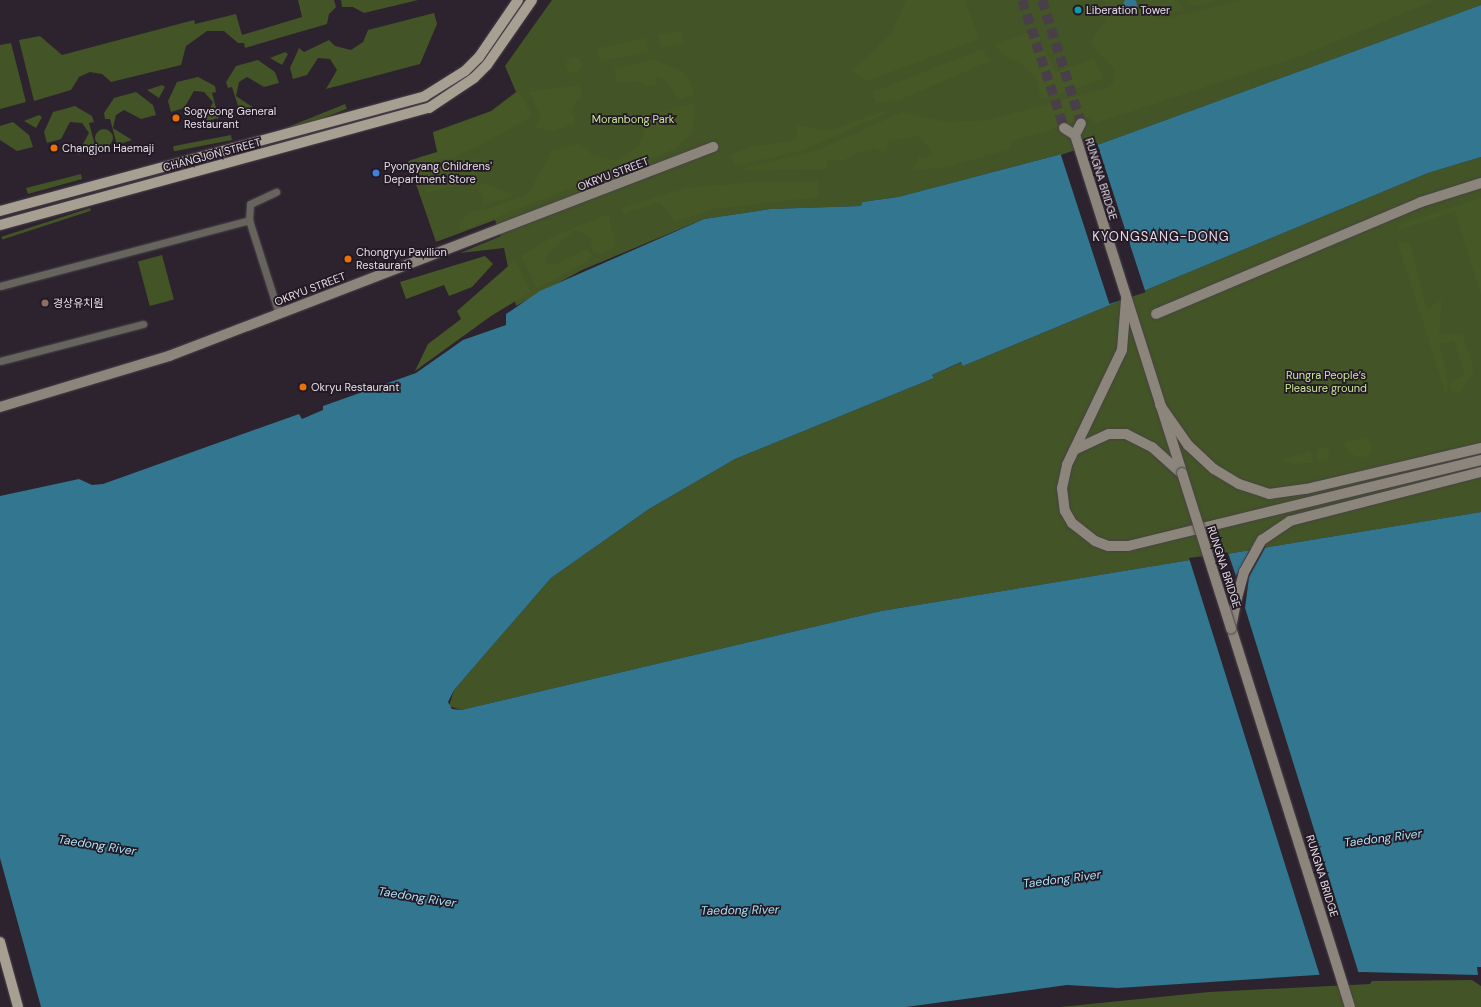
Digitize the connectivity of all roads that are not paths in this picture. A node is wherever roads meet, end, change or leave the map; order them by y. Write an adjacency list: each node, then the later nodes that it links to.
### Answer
1 (518, 0): 9 (main road, CHANGJON STREET)
2 (532, 0): 11 (main road, CHANGJON STREET)
3 (1081, 123): 5 (main road)
4 (1064, 128): 5 (main road)
5 (1075, 135): 13 (main road, RUNGNA BRIDGE)
6 (713, 147): 14 (main road, OKRYU STREET)
7 (1481, 183): 15 (main road)
8 (276, 192): 10 (street)
9 (0, 211)
10 (249, 220): 12 (street); 14 (street)
11 (0, 224)
12 (0, 286)
13 (1126, 300): 18 (main road, RUNGNA BRIDGE); 21 (main road)
14 (279, 314): 19 (main road, OKRYU STREET)
15 (1156, 314)
16 (143, 324): 17 (street)
17 (0, 360)
18 (1160, 405): 20 (main road); 24 (main road, RUNGNA BRIDGE)
19 (0, 407)
20 (1481, 448)
21 (1074, 450): 22 (main road); 24 (main road)
22 (1481, 460)
23 (1481, 472): 25 (main road)
24 (1182, 473): 25 (main road, RUNGNA BRIDGE, bridge)
25 (1231, 628): 28 (main road, RUNGNA BRIDGE)
26 (0, 942): 27 (main road)
27 (18, 1007)
28 (1350, 1007)

